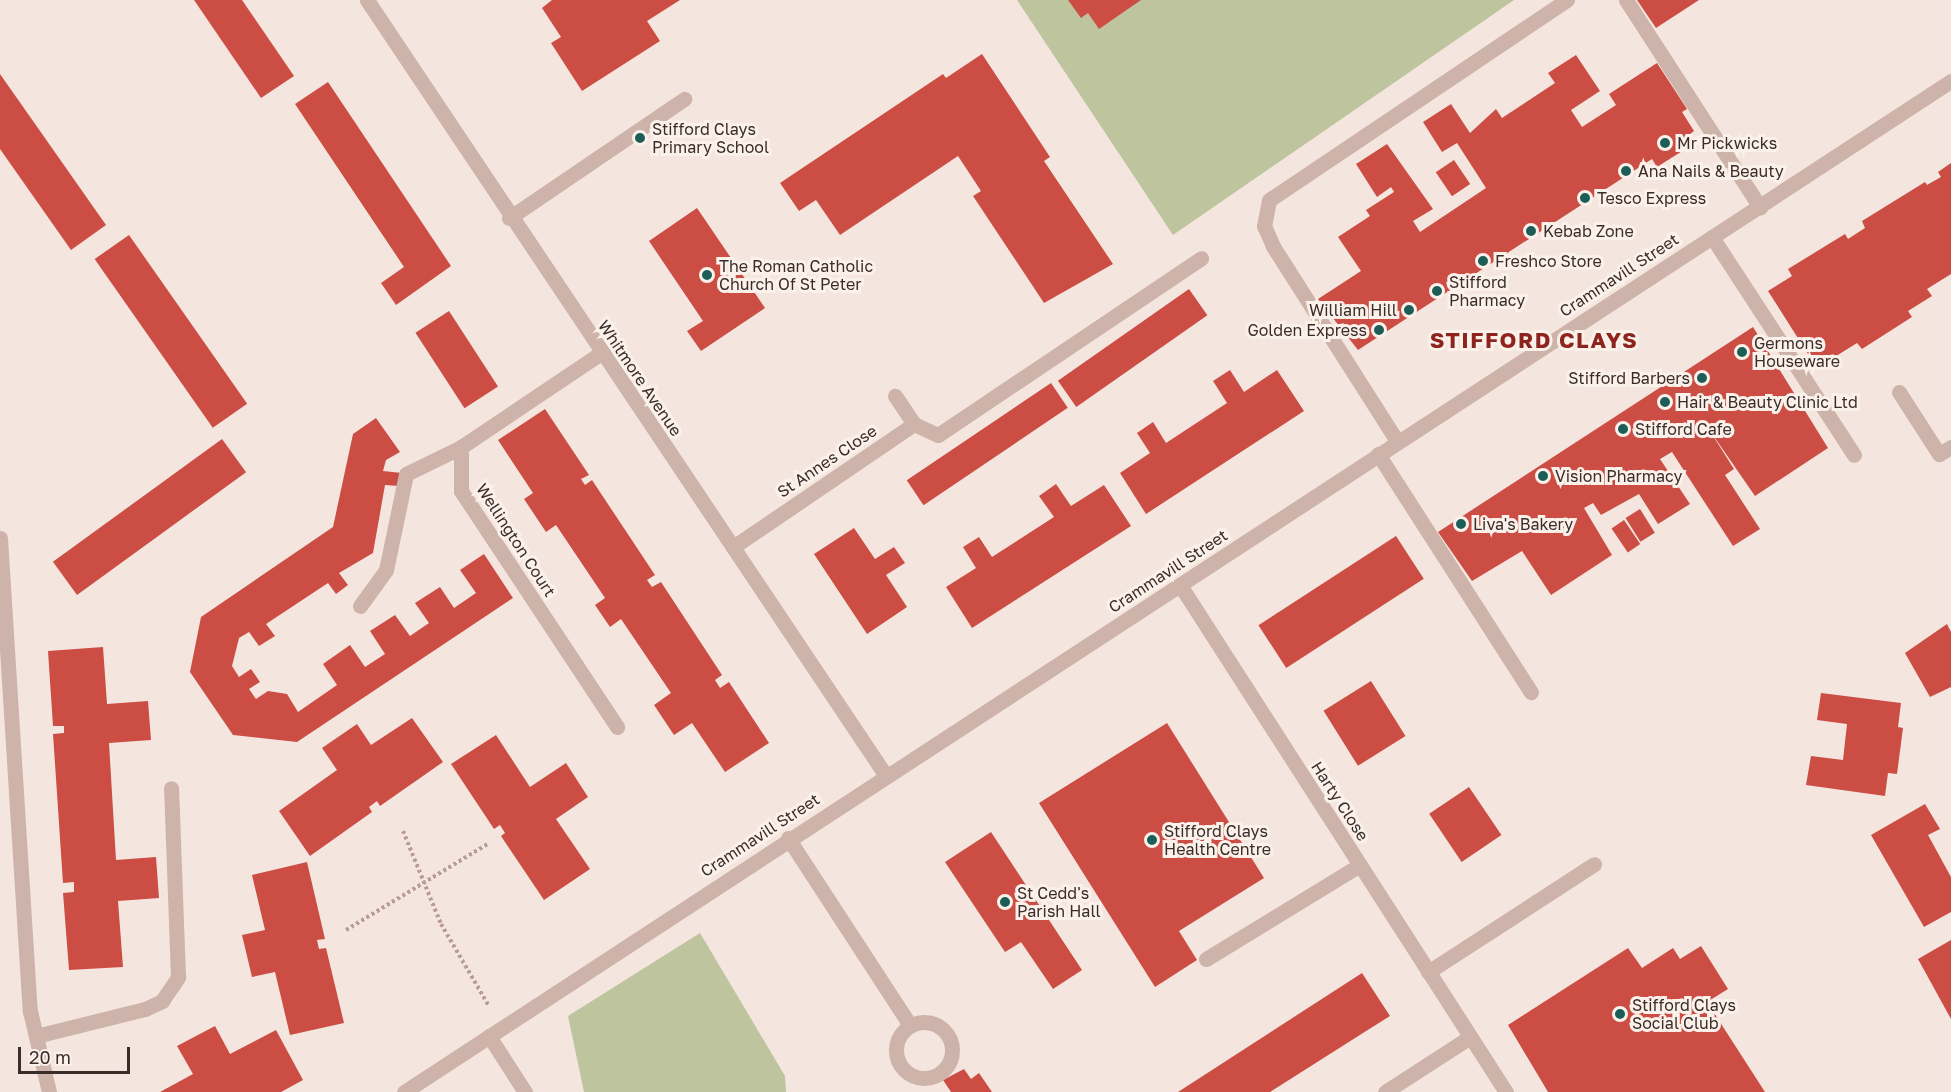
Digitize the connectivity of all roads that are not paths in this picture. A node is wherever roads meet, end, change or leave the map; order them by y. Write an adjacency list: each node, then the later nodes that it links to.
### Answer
1 (367, 0): 7 (street, Whitmore Avenue)
2 (1567, 0): 14 (street)
3 (1626, 0): 6 (street)
4 (1951, 81): 6 (street, Crammavill Street)
5 (684, 99): 7 (street)
6 (1760, 207): 8 (street, Crammavill Street)
7 (509, 218): 10 (street, Whitmore Avenue)
8 (1712, 237): 14 (street, Crammavill Street); 18 (street)
9 (1201, 258): 13 (street)
10 (602, 353): 15 (street); 20 (street, Whitmore Avenue)
11 (1899, 392): 16 (street)
12 (895, 396): 13 (street)
13 (914, 424): 20 (street, St Annes Close)
14 (1397, 441): 17 (street, Crammavill Street)
15 (461, 447): 23 (street); 25 (street, Wellington Court)
16 (1951, 447)
17 (1378, 454): 22 (street, Crammavill Street); 24 (street)
18 (1854, 455)
19 (0, 538): 21 (street)
20 (733, 547): 27 (street, Whitmore Avenue)
21 (2, 571): 26 (street)
22 (1180, 585): 27 (street, Crammavill Street); 31 (street, Harty Close)
23 (360, 606)
24 (1531, 692)
25 (617, 727)
26 (7, 742): 36 (street)
27 (886, 776): 29 (street, Crammavill Street)
28 (171, 788): 36 (street)
29 (788, 838): 34 (street); 35 (street, Crammavill Street)
30 (1594, 864): 33 (street)
31 (1360, 865): 32 (street); 33 (street, Harty Close)
32 (1206, 958)
33 (1428, 972): 37 (street, Harty Close)
34 (910, 1025)
35 (496, 1031): 39 (street, Crammavill Street); 40 (street)
36 (36, 1036): 38 (street)
37 (1470, 1037): 41 (street); 42 (street, Harty Close)
38 (49, 1092)
39 (404, 1092)
40 (525, 1092)
41 (1385, 1092)
42 (1506, 1092)

